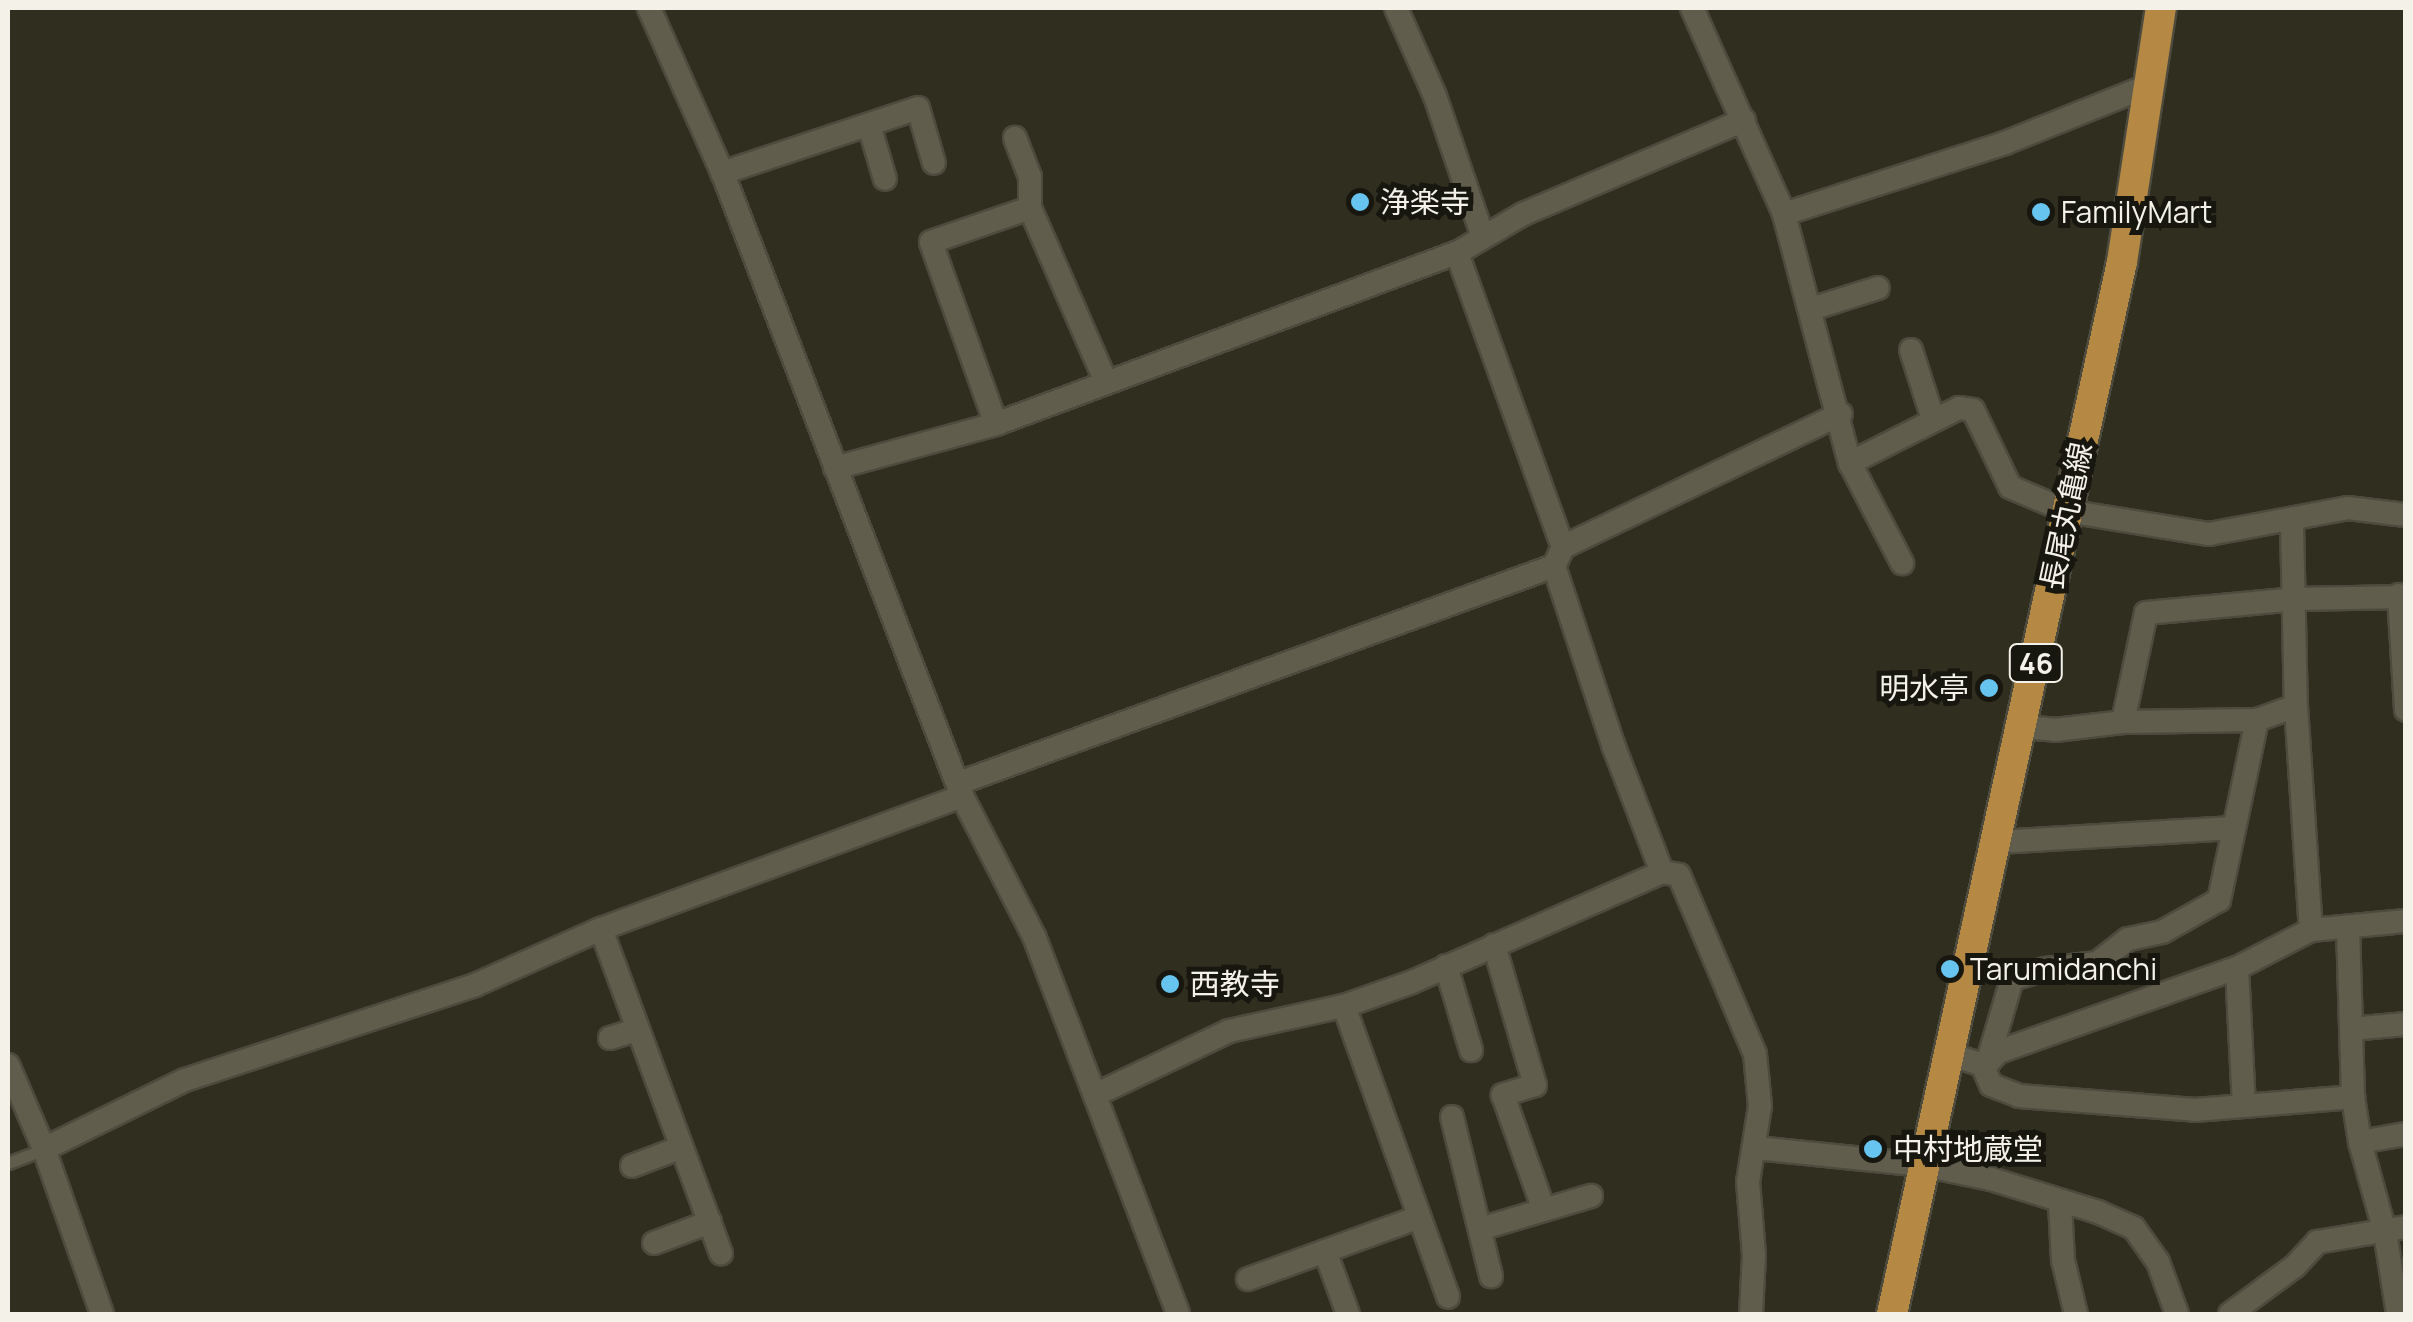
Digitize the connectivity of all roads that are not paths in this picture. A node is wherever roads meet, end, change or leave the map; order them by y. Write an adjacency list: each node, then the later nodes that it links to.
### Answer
1 (649, 8): 10 (street)
2 (1396, 8): 14 (street)
3 (1692, 8): 6 (street)
4 (2162, 8): 5 (main road, 長尾丸亀線 / 46)
5 (2150, 85): 13 (street); 25 (main road, 長尾丸亀線 / 46)
6 (1744, 120): 13 (street); 14 (street)
7 (869, 125): 9 (street); 10 (street); 11 (street)
8 (1015, 138): 12 (street)
9 (934, 163)
10 (722, 173): 24 (street)
11 (885, 179)
12 (1030, 208): 19 (street); 22 (street)
13 (1784, 214): 17 (street)
14 (1483, 237): 15 (street)
15 (1457, 253): 19 (street); 28 (street)
16 (1878, 288): 17 (street)
17 (1810, 309): 20 (street)
18 (1910, 350): 21 (street)
19 (1106, 382): 22 (street)
20 (1841, 414): 23 (street); 28 (street)
21 (1934, 418): 23 (street); 25 (street)
22 (996, 424): 24 (street)
23 (1850, 463): 29 (street)
24 (835, 468): 37 (street)
25 (2068, 510): 27 (street); 36 (main road, 長尾丸亀線 / 46)
26 (2406, 515): 27 (street)
27 (2292, 522): 31 (street)
28 (1559, 556): 37 (street); 40 (street)
29 (1902, 563)
30 (2402, 596): 31 (street); 33 (street)
31 (2296, 599): 32 (street); 35 (street)
32 (2296, 706): 34 (street); 44 (street)
33 (2406, 710)
34 (2257, 720): 35 (street); 38 (street)
35 (2123, 722): 36 (street)
36 (2023, 727): 39 (main road, 長尾丸亀線 / 46)
37 (961, 789): 43 (street); 57 (street)
38 (2232, 828): 39 (street); 56 (street)
39 (1997, 842): 54 (main road, 長尾丸亀線 / 46)
40 (1662, 872): 45 (street); 64 (street)
41 (2406, 921): 42 (street)
42 (2348, 927): 44 (street); 50 (street)
43 (601, 929): 51 (street); 65 (street)
44 (2312, 930): 47 (street)
45 (1494, 945): 46 (street); 71 (street)
46 (1446, 966): 48 (street); 53 (street)
47 (2237, 968): 56 (street); 59 (street)
48 (1344, 1006): 57 (street); 72 (street)
49 (2406, 1024): 50 (street)
50 (2351, 1029): 58 (street)
51 (636, 1030): 52 (street); 63 (street)
52 (610, 1038)
53 (1471, 1050)
54 (1948, 1054): 56 (street); 67 (main road, 長尾丸亀線 / 46)
55 (8, 1066): 65 (street)
56 (1985, 1066): 59 (street)
57 (1095, 1095): 84 (street)
58 (2353, 1097): 59 (street); 62 (street)
59 (2244, 1106)
60 (1452, 1117): 74 (street)
61 (2406, 1134): 62 (street)
62 (2360, 1142): 75 (street)
63 (682, 1147): 68 (street); 73 (street)
64 (1756, 1148): 67 (street); 86 (street)
65 (44, 1149): 66 (lane); 83 (street)
66 (8, 1163)
67 (1923, 1165): 70 (street); 87 (main road, 長尾丸亀線 / 46)
68 (632, 1166)
69 (1591, 1196): 71 (street)
70 (2060, 1203): 88 (street); 89 (street)
71 (1544, 1210): 74 (street)
72 (1420, 1217): 77 (street); 82 (street)
73 (710, 1222): 76 (street); 78 (street)
74 (1480, 1229): 79 (street)
75 (2395, 1229): 81 (street); 90 (street)
76 (654, 1242)
77 (1325, 1251): 80 (street); 85 (street)
78 (721, 1253)
79 (1491, 1276)
80 (1248, 1278)
81 (2400, 1283): 91 (street)
82 (1448, 1297)
83 (102, 1314)
84 (1178, 1314)
85 (1348, 1314)
86 (1751, 1314)
87 (1892, 1314)
88 (2076, 1314)
89 (2176, 1314)
90 (2230, 1314)
91 (2398, 1314)

